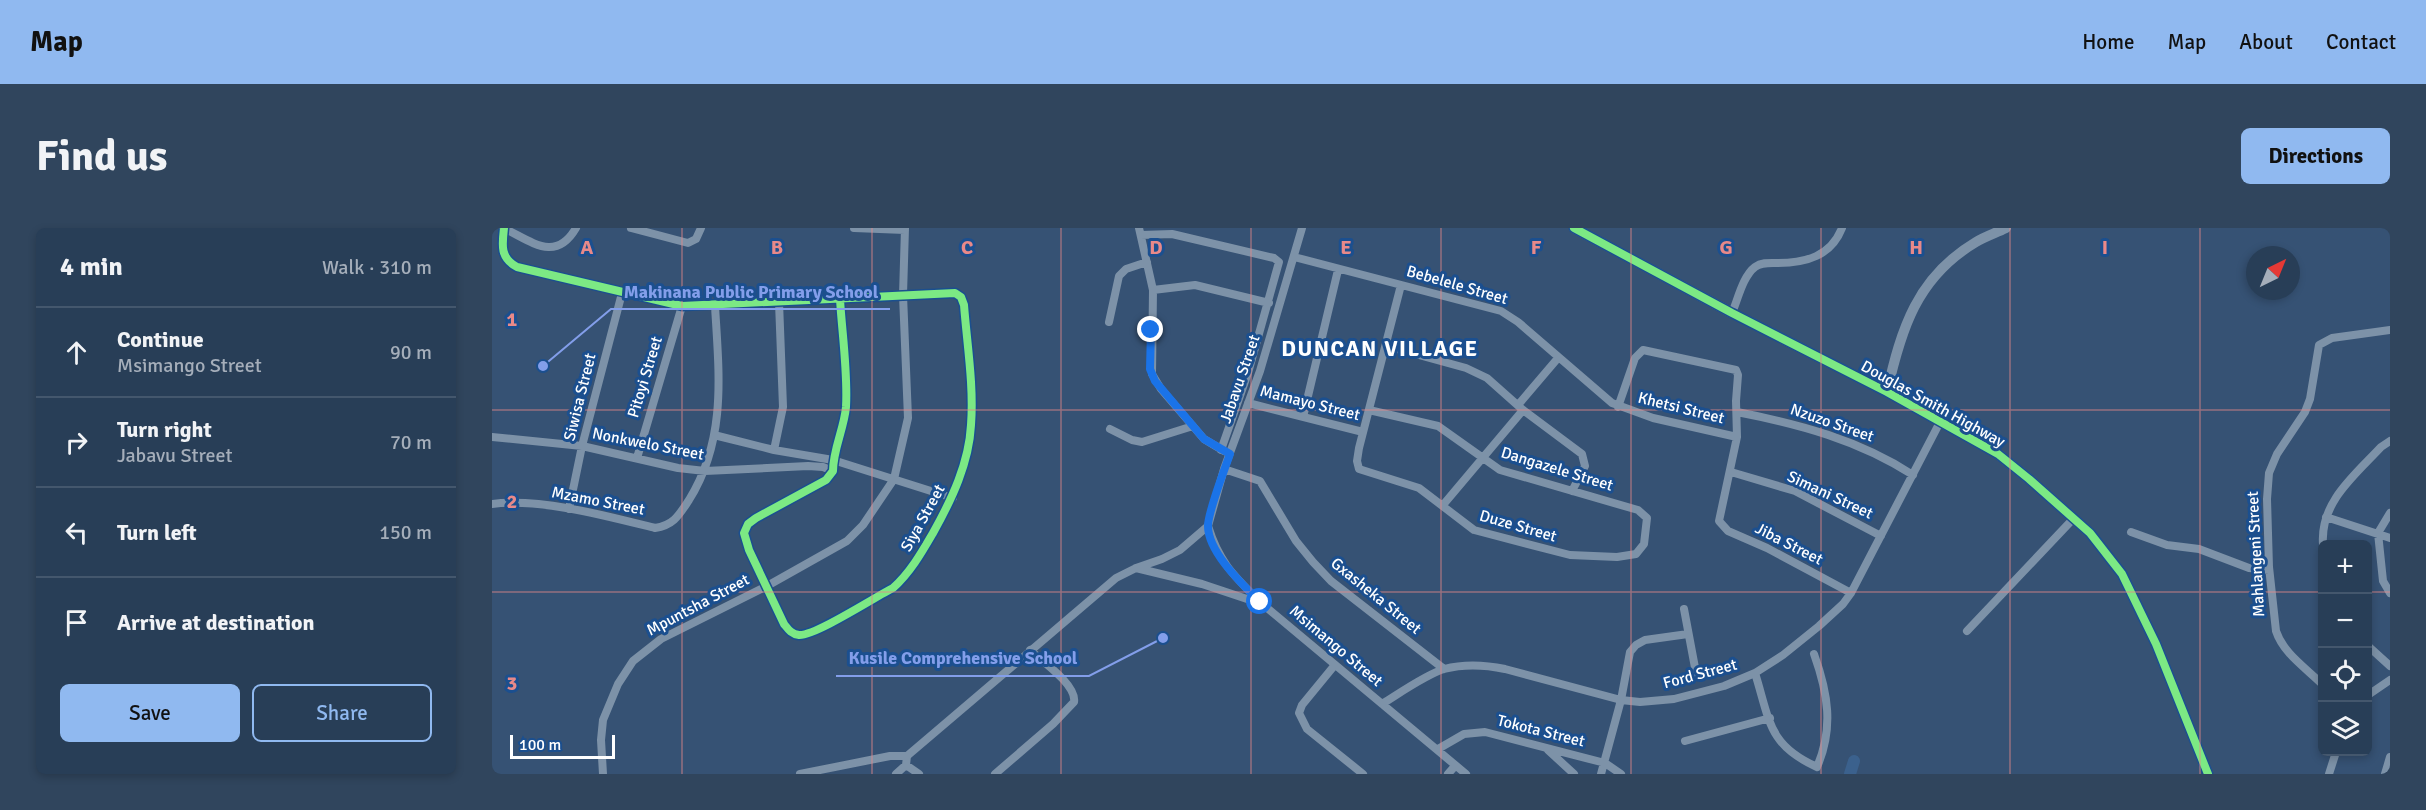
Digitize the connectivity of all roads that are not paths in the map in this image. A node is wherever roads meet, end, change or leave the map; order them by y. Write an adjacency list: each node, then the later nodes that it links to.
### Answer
1 (504, 228): 2 (street); 17 (street)
2 (576, 228)
3 (631, 228): 11 (street)
4 (854, 228): 9 (street)
5 (1302, 228): 12 (street, Jabavu Street)
6 (1574, 228): 24 (street, Douglas Smith Highway)
7 (1842, 228): 24 (street)
8 (2006, 228): 29 (street)
9 (905, 229): 18 (street, Mpuntsha Street)
10 (1140, 231): 13 (street); 21 (street)
11 (699, 232)
12 (1294, 257): 14 (street, Bebelele Street); 30 (street, Jabavu Street)
13 (1147, 262): 16 (street); 25 (street)
14 (1338, 270): 15 (street, Bebelele Street); 35 (street)
15 (1401, 285): 27 (street); 28 (street, Bebelele Street)
16 (1153, 290): 21 (street); 37 (street)
17 (622, 293): 22 (street); 44 (street, Siwisa Street)
18 (903, 295): 19 (street); 56 (street, Mpuntsha Street); 58 (street, Siya Street)
19 (840, 299): 20 (street); 50 (street)
20 (779, 302): 23 (street); 45 (street)
21 (1269, 303): 46 (street)
22 (682, 306): 23 (street); 48 (street, Pitoyi Street)
23 (715, 306): 40 (street, Mzamo Street)
24 (1732, 313): 29 (street, Douglas Smith Highway)
25 (1109, 322)
26 (2390, 330): 73 (street, Mahlangeni Street)
27 (1386, 346): 32 (street); 33 (street)
28 (1558, 358): 31 (street, Bebelele Street); 32 (street)
29 (1887, 392): 36 (street, Douglas Smith Highway)
30 (1248, 403): 35 (street, Mamayo Street); 47 (street, Jabavu Street)
31 (1618, 406): 34 (street); 42 (street, Khetsi Street)
32 (1521, 408): 49 (street); 57 (street)
33 (1369, 410): 39 (street); 49 (street, Dangazele Street)
34 (1737, 412): 42 (street); 55 (street, Nzuzo Street)
35 (1303, 417): 39 (street, Mamayo Street)
36 (1940, 422): 55 (street, Ford Street); 63 (street, Douglas Smith Highway)
37 (1192, 426): 38 (street); 46 (street)
38 (1110, 429)
39 (1363, 432): 60 (street, Duze Street)
40 (714, 435): 45 (street); 52 (street, Mzamo Street)
41 (492, 437): 44 (street, Nonkwelo Street)
42 (1737, 437): 54 (street)
43 (2390, 441): 64 (street)
44 (582, 446): 48 (street, Nonkwelo Street); 61 (street, Siwisa Street)
45 (774, 450): 50 (street)
46 (1221, 450): 47 (street)
47 (1230, 454): 51 (street, Jabavu Street)
48 (637, 458): 52 (street, Nonkwelo Street)
49 (1483, 459): 57 (street, Dangazele Street); 60 (street)
50 (833, 460): 53 (street); 56 (street)
51 (1224, 469): 65 (street, Jabavu Street); 86 (street, Gxasheka Street)
52 (705, 471): 53 (street, Nonkwelo Street); 61 (street, Mzamo Street)
53 (833, 471): 74 (street)
54 (1731, 472): 68 (street, Simani Street); 75 (street, Jiba Street)
55 (1913, 475): 68 (street, Ford Street)
56 (894, 479): 58 (street); 74 (street, Mpuntsha Street)
57 (1572, 491): 71 (street, Dangazele Street)
58 (953, 498): 74 (street, Siya Street)
59 (492, 504): 61 (street, Mzamo Street)
60 (1443, 505): 71 (street, Duze Street)
61 (569, 509)
62 (2390, 513): 67 (street)
63 (2072, 517): 79 (street); 115 (street, Douglas Smith Highway)
64 (2326, 517): 67 (street); 70 (street)
65 (1208, 526): 72 (street); 77 (street, Msimango Street)
66 (2131, 532): 73 (street)
67 (2378, 533): 69 (street); 76 (street)
68 (1881, 536): 75 (street, Ford Street)
69 (2390, 538)
70 (2323, 540)
71 (1644, 544)
72 (1136, 567): 77 (street); 82 (street)
73 (2269, 570): 89 (street, Mahlangeni Street)
74 (767, 586): 104 (street, Mpuntsha Street)
75 (1851, 593): 88 (street, Ford Street)
76 (2390, 593)
77 (1262, 603): 84 (street, Msimango Street)
78 (1684, 609): 80 (street)
79 (1966, 631)
80 (1688, 634): 87 (street); 92 (street)
81 (2369, 648): 85 (street)
82 (1030, 650): 100 (street); 108 (street)
83 (1814, 654): 103 (street)
84 (1334, 666): 93 (street, Msimango Street); 109 (street)
85 (2390, 666)
86 (1444, 669): 92 (street, Ford Street); 93 (street, Ford Street)
87 (1696, 673)
88 (1755, 673): 92 (street, Ford Street); 94 (street)
89 (2318, 680)
90 (2390, 680): 91 (street)
91 (2372, 692)
92 (1621, 700): 101 (street)
93 (1382, 704): 97 (street, Msimango Street)
94 (1770, 718): 95 (street); 103 (street)
95 (1685, 741)
96 (1545, 748): 97 (street, Tokota Street); 101 (street, Tokota Street); 112 (street)
97 (1438, 749): 102 (street, Msimango Street)
98 (2335, 756): 116 (street)
99 (2390, 757): 117 (street)
100 (906, 760): 105 (street); 106 (street); 107 (street)
101 (1605, 763): 113 (street); 114 (street)
102 (1455, 765): 110 (street); 111 (street, Msimango Street)
103 (1816, 771)
104 (603, 774)
105 (800, 774)
106 (896, 774)
107 (919, 774)
108 (995, 774)
109 (1363, 774)
110 (1448, 774)
111 (1466, 774)
112 (1574, 774)
113 (1600, 774)
114 (1621, 774)
115 (2208, 774)
116 (2329, 774)
117 (2385, 774)

